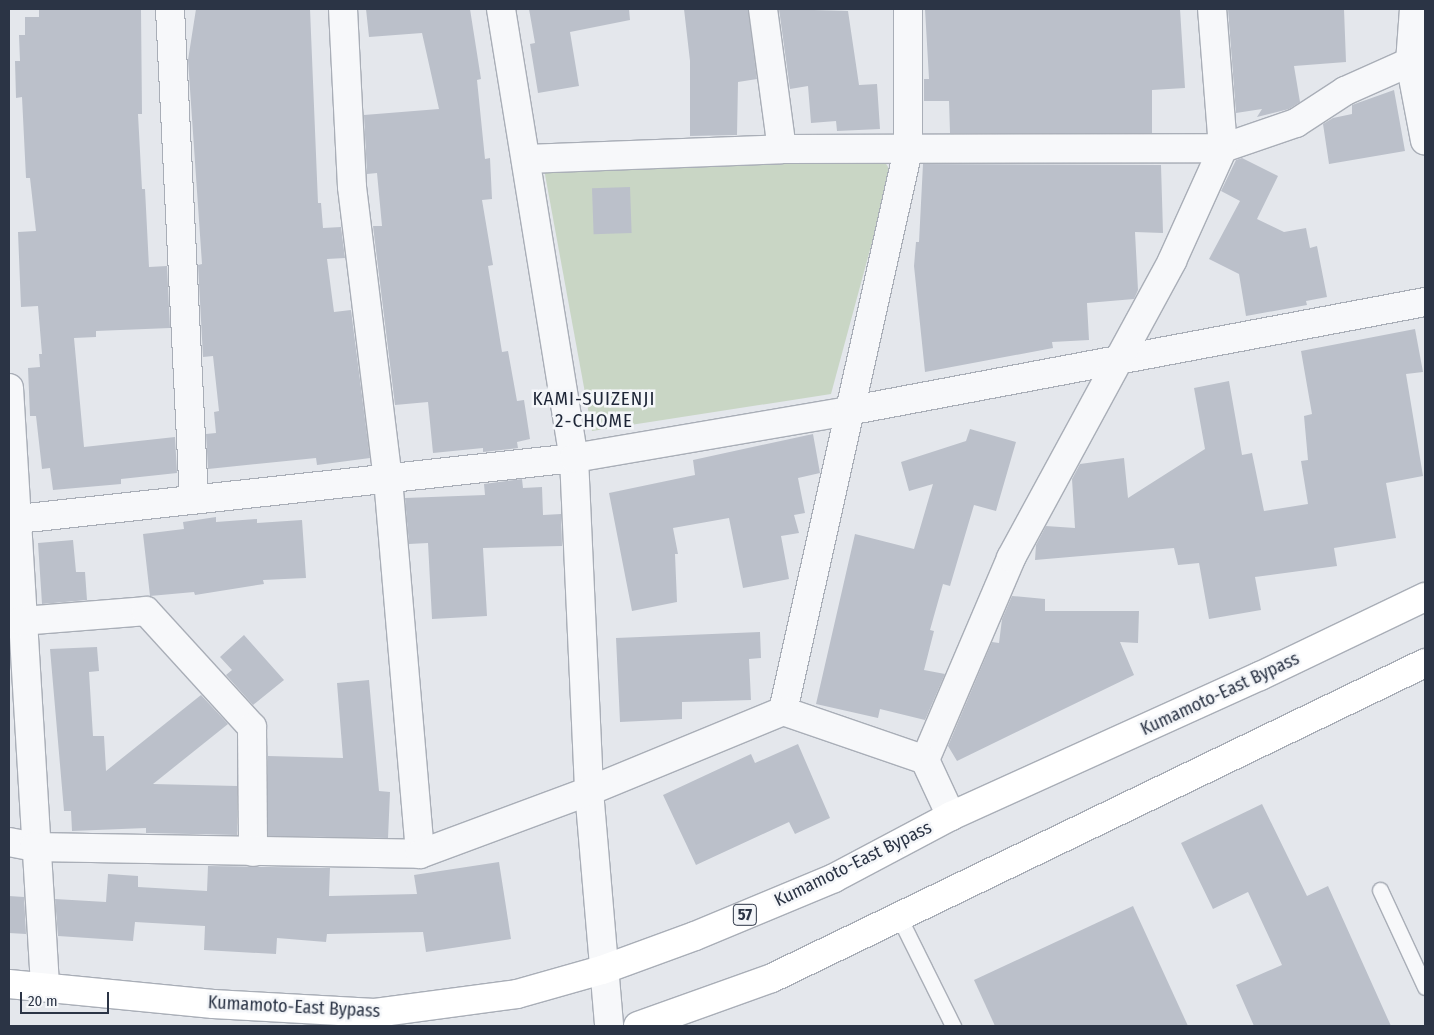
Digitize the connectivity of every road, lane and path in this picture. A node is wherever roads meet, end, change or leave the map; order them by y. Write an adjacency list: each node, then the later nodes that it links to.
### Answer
1 (170, 9): 21 (street)
2 (343, 9): 20 (street)
3 (501, 9): 14 (street)
4 (763, 9): 12 (street)
5 (908, 9): 13 (street)
6 (1212, 9): 11 (street)
7 (1414, 9): 8 (street)
8 (1410, 62): 9 (street); 11 (street)
9 (1422, 100): 10 (street)
10 (1425, 141)
11 (1223, 148): 13 (street); 16 (street)
12 (782, 149): 13 (street); 14 (street)
13 (908, 150): 18 (street)
14 (526, 158): 19 (street)
15 (1425, 302): 16 (street)
16 (1116, 360): 18 (street); 27 (street)
17 (9, 388): 22 (street)
18 (848, 411): 19 (street); 26 (street)
19 (574, 458): 20 (street); 28 (street)
20 (388, 479): 21 (street); 32 (street)
21 (194, 498): 22 (street)
22 (12, 520): 24 (street)
23 (1425, 597): 29 (highway, Kumamoto-East Bypass / 57)
24 (22, 621): 30 (street); 31 (street)
25 (1425, 663): 34 (highway)
26 (783, 711): 27 (street); 28 (street)
27 (925, 760): 29 (street)
28 (590, 791): 32 (street); 35 (street)
29 (951, 816): 35 (highway, Kumamoto-East Bypass / 57)
30 (22, 845): 31 (street); 37 (street)
31 (253, 852): 32 (street)
32 (420, 854)
33 (1380, 890): 38 (lane)
34 (899, 917): 40 (highway); 41 (lane)
35 (602, 970): 37 (highway, Kumamoto-East Bypass / 57); 39 (street)
36 (9, 984): 37 (highway, Kumamoto-East Bypass / 57)
37 (45, 986)
38 (1425, 987)
39 (608, 1026)
40 (638, 1026)
41 (953, 1026)

